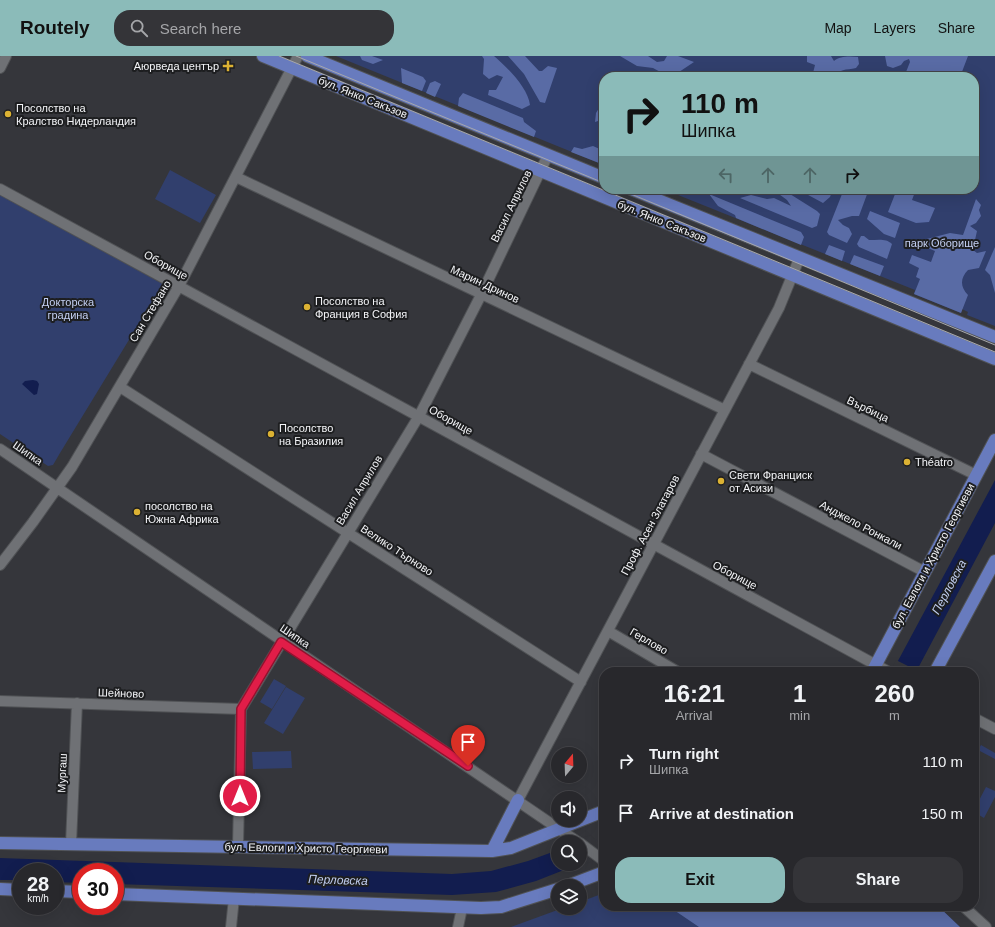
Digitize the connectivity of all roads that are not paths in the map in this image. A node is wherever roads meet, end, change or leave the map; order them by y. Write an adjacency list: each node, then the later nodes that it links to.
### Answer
1 (6, 56): 5 (street)
2 (263, 56): 6 (main road, бул. Янко Сакъзов)
3 (298, 56): 6 (street, Сан Стефано)
4 (307, 56): 7 (main road, бул. Янко Сакъзов)
5 (0, 68)
6 (292, 68): 8 (main road, бул. Янко Сакъзов); 10 (street, Сан Стефано)
7 (548, 155): 8 (street, Васил Априлов); 9 (main road, бул. Янко Сакъзов)
8 (541, 171): 14 (main road, бул. Янко Сакъзов); 16 (street, Васил Априлов)
9 (599, 176)
10 (236, 177): 15 (street, Сан Стефано); 16 (street, Марин Дринов)
11 (0, 189): 15 (street, Оборище)
12 (643, 194): 13 (main road, бул. Янко Сакъзов)
13 (799, 258): 14 (street, Проф. Асен Златаров); 17 (main road, бул. Янко Сакъзов)
14 (793, 274): 18 (main road, бул. Янко Сакъзов); 19 (street, Проф. Асен Златаров)
15 (180, 286): 20 (street, Сан Стефано); 22 (street, Оборище)
16 (480, 295): 21 (street, Марин Дринов); 22 (street, Васил Априлов)
17 (995, 337)
18 (995, 359)
19 (749, 364): 21 (street, Проф. Асен Златаров); 26 (street, Върбица)
20 (120, 387): 27 (street, Сан Стефано); 28 (street, Велико Търново)
21 (725, 410): 25 (street, Проф. Асен Златаров)
22 (419, 416): 28 (street, Васил Априлов); 29 (street, Оборище)
23 (995, 440): 26 (main road, бул. Евлоги и Христо Георгиеви)
24 (0, 449): 27 (street, Шипка)
25 (701, 454): 29 (street, Проф. Асен Златаров); 32 (street, Анджело Ронкали)
26 (976, 475): 32 (main road, бул. Евлоги и Христо Георгиеви)
27 (57, 488): 31 (street, Сан Стефано); 34 (street, Шипка)
28 (347, 532): 34 (street, Васил Априлов); 39 (street, Велико Търново)
29 (654, 544): 33 (street, Проф. Асен Златаров); 36 (street, Оборище)
30 (995, 561): 38 (main road)
31 (0, 565)
32 (925, 572): 37 (main road, бул. Евлоги и Христо Георгиеви)
33 (608, 631): 35 (street, Герлово); 39 (street, Проф. Асен Златаров)
34 (281, 642): 42 (street, Васил Априлов); 45 (street, Шипка)
35 (669, 667)
36 (872, 667)
37 (875, 667)
38 (938, 667)
39 (581, 682): 45 (street, Проф. Асен Златаров)
40 (0, 701): 41 (street, Шейново)
41 (77, 703): 42 (street, Шейново); 50 (street, Мургаш)
42 (241, 709): 51 (street, Васил Априлов)
43 (979, 721): 44 (street)
44 (995, 729)
45 (518, 800): 47 (street, Шипка); 53 (main road)
46 (599, 813): 47 (main road, бул. Евлоги и Христо Георгиеви)
47 (558, 829): 48 (street, Шипка); 53 (main road, бул. Евлоги и Христо Георгиеви)
48 (567, 835)
49 (0, 843): 50 (main road, бул. Евлоги и Христо Георгиеви)
50 (71, 844): 51 (main road, бул. Евлоги и Христо Георгиеви)
51 (238, 846): 53 (main road, бул. Евлоги и Христо Георгиеви)
52 (587, 849): 54 (street, Шипка)
53 (492, 850)
54 (599, 857)
55 (599, 874): 56 (main road)
56 (586, 879)
57 (0, 889): 58 (main road)
58 (12, 890)
59 (551, 891): 62 (main road)
60 (124, 894): 61 (main road)
61 (234, 898): 62 (main road); 64 (street)
62 (462, 908): 65 (street)
63 (968, 911): 66 (street)
64 (231, 927)
65 (458, 927)
66 (986, 927)

